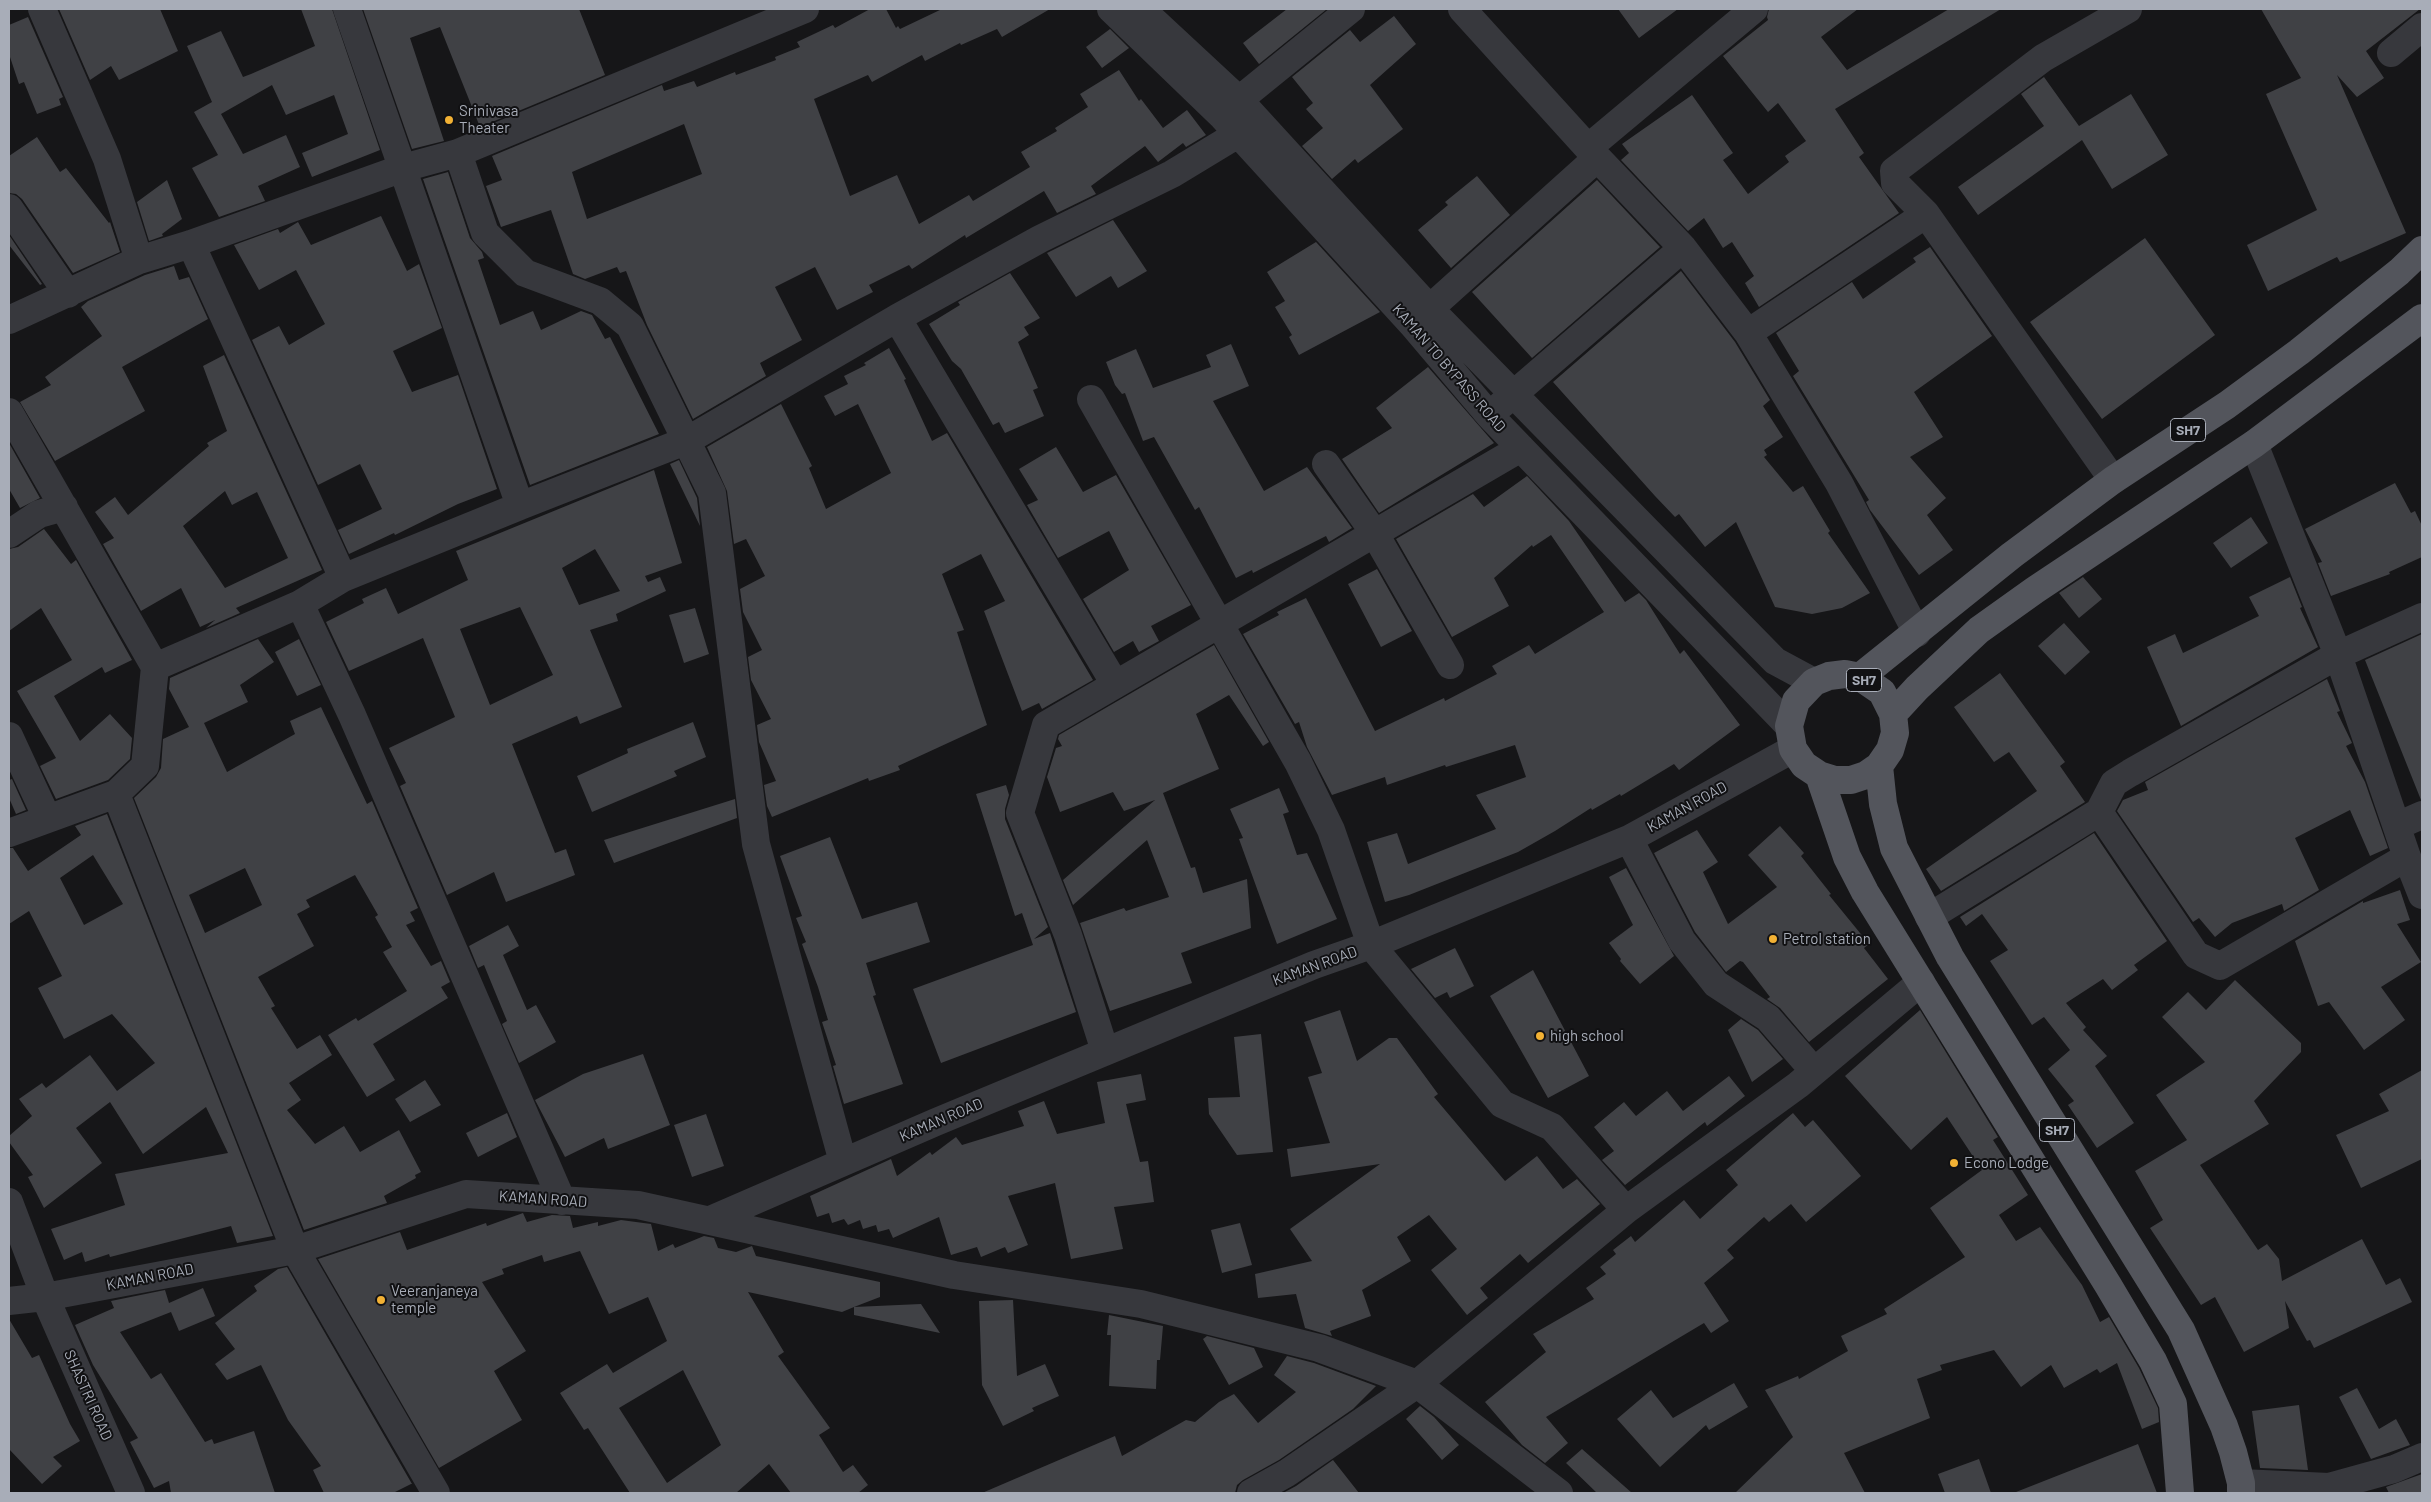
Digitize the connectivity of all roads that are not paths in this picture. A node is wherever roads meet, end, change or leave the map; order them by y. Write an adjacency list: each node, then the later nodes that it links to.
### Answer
1 (42, 9): 22 (street)
2 (347, 9): 16 (street)
3 (805, 9): 14 (street)
4 (1111, 9): 13 (street, KAMAN TO BYPASS ROAD)
5 (1141, 9): 12 (street, KAMAN TO BYPASS ROAD)
6 (1351, 9): 12 (street)
7 (1462, 9): 15 (street)
8 (1754, 9): 15 (street)
9 (2128, 9): 18 (street)
10 (2422, 27): 11 (street)
11 (2391, 53)
12 (1239, 100): 24 (street, KAMAN TO BYPASS ROAD)
13 (1238, 134): 24 (street, KAMAN TO BYPASS ROAD); 25 (street)
14 (458, 153): 16 (street); 33 (street)
15 (1592, 153): 20 (street); 24 (street)
16 (403, 168): 19 (street); 38 (street)
17 (9, 208): 23 (street)
18 (1926, 214): 28 (street); 37 (street)
19 (192, 244): 22 (street); 42 (street)
20 (1683, 248): 28 (street); 29 (street)
21 (2422, 250): 37 (main road, SH7)
22 (139, 260): 23 (street)
23 (68, 294): 27 (street)
24 (1421, 317): 29 (street, KAMAN TO BYPASS ROAD); 32 (street, KAMAN TO BYPASS ROAD)
25 (898, 318): 33 (street); 52 (street)
26 (2422, 318): 34 (main road)
27 (9, 320)
28 (1748, 333): 46 (street)
29 (1514, 394): 32 (street); 51 (street, KAMAN TO BYPASS ROAD)
30 (1090, 399): 45 (street)
31 (9, 412): 39 (street)
32 (1490, 415): 35 (street, KAMAN TO BYPASS ROAD)
33 (688, 440): 38 (street); 72 (street)
34 (2254, 444): 47 (street); 53 (main road)
35 (1521, 448): 41 (street); 55 (street, KAMAN TO BYPASS ROAD)
36 (1326, 464): 41 (street)
37 (2113, 480): 46 (main road, SH7)
38 (520, 506): 42 (street)
39 (64, 508): 40 (street); 49 (street)
40 (9, 534)
41 (1375, 534): 45 (street); 48 (street)
42 (343, 578): 43 (street)
43 (300, 604): 49 (street); 73 (street)
44 (2422, 617): 47 (street)
45 (1220, 625): 52 (street); 68 (street)
46 (1917, 634): 50 (main road, SH7)
47 (2338, 655): 59 (street); 62 (street)
48 (1450, 665)
49 (155, 667): 58 (street)
50 (1860, 678): 51 (main road, SH7); 53 (main road, SH7)
51 (1814, 682): 55 (main road, SH7)
52 (1115, 684): 70 (street)
53 (1893, 714): 56 (main road, SH7)
54 (9, 736): 61 (street)
55 (1791, 738): 57 (main road); 64 (street, KAMAN ROAD)
56 (1879, 766): 57 (main road); 67 (main road, SH7)
57 (1819, 775): 69 (main road, SH7)
58 (116, 794): 61 (street); 77 (street)
59 (2100, 812): 65 (street); 67 (street)
60 (2422, 815): 62 (street)
61 (47, 818): 63 (street)
62 (2397, 826): 65 (street)
63 (9, 833)
64 (1629, 839): 68 (street, KAMAN ROAD); 71 (street)
65 (2407, 857): 66 (street)
66 (2422, 895)
67 (1929, 917): 82 (main road, SH7)
68 (1371, 945): 70 (street, KAMAN ROAD); 75 (street)
69 (1921, 982): 71 (street); 87 (main road, SH7)
70 (1105, 1051): 72 (street, KAMAN ROAD)
71 (1814, 1071): 75 (street)
72 (843, 1162): 76 (street, KAMAN ROAD)
73 (562, 1201): 76 (street, KAMAN ROAD); 77 (street, KAMAN ROAD)
74 (9, 1202): 78 (street, SHASTRI ROAD)
75 (1626, 1210): 80 (street)
76 (710, 1220): 80 (street)
77 (295, 1250): 78 (street, KAMAN ROAD); 84 (street)
78 (45, 1297): 79 (street, KAMAN ROAD); 83 (street, SHASTRI ROAD)
79 (9, 1301)
80 (1417, 1384): 85 (street); 86 (street)
81 (2422, 1457): 82 (street)
82 (2241, 1488)
83 (131, 1493)
84 (436, 1493)
85 (1251, 1493)
86 (1560, 1493)
87 (2180, 1493)

